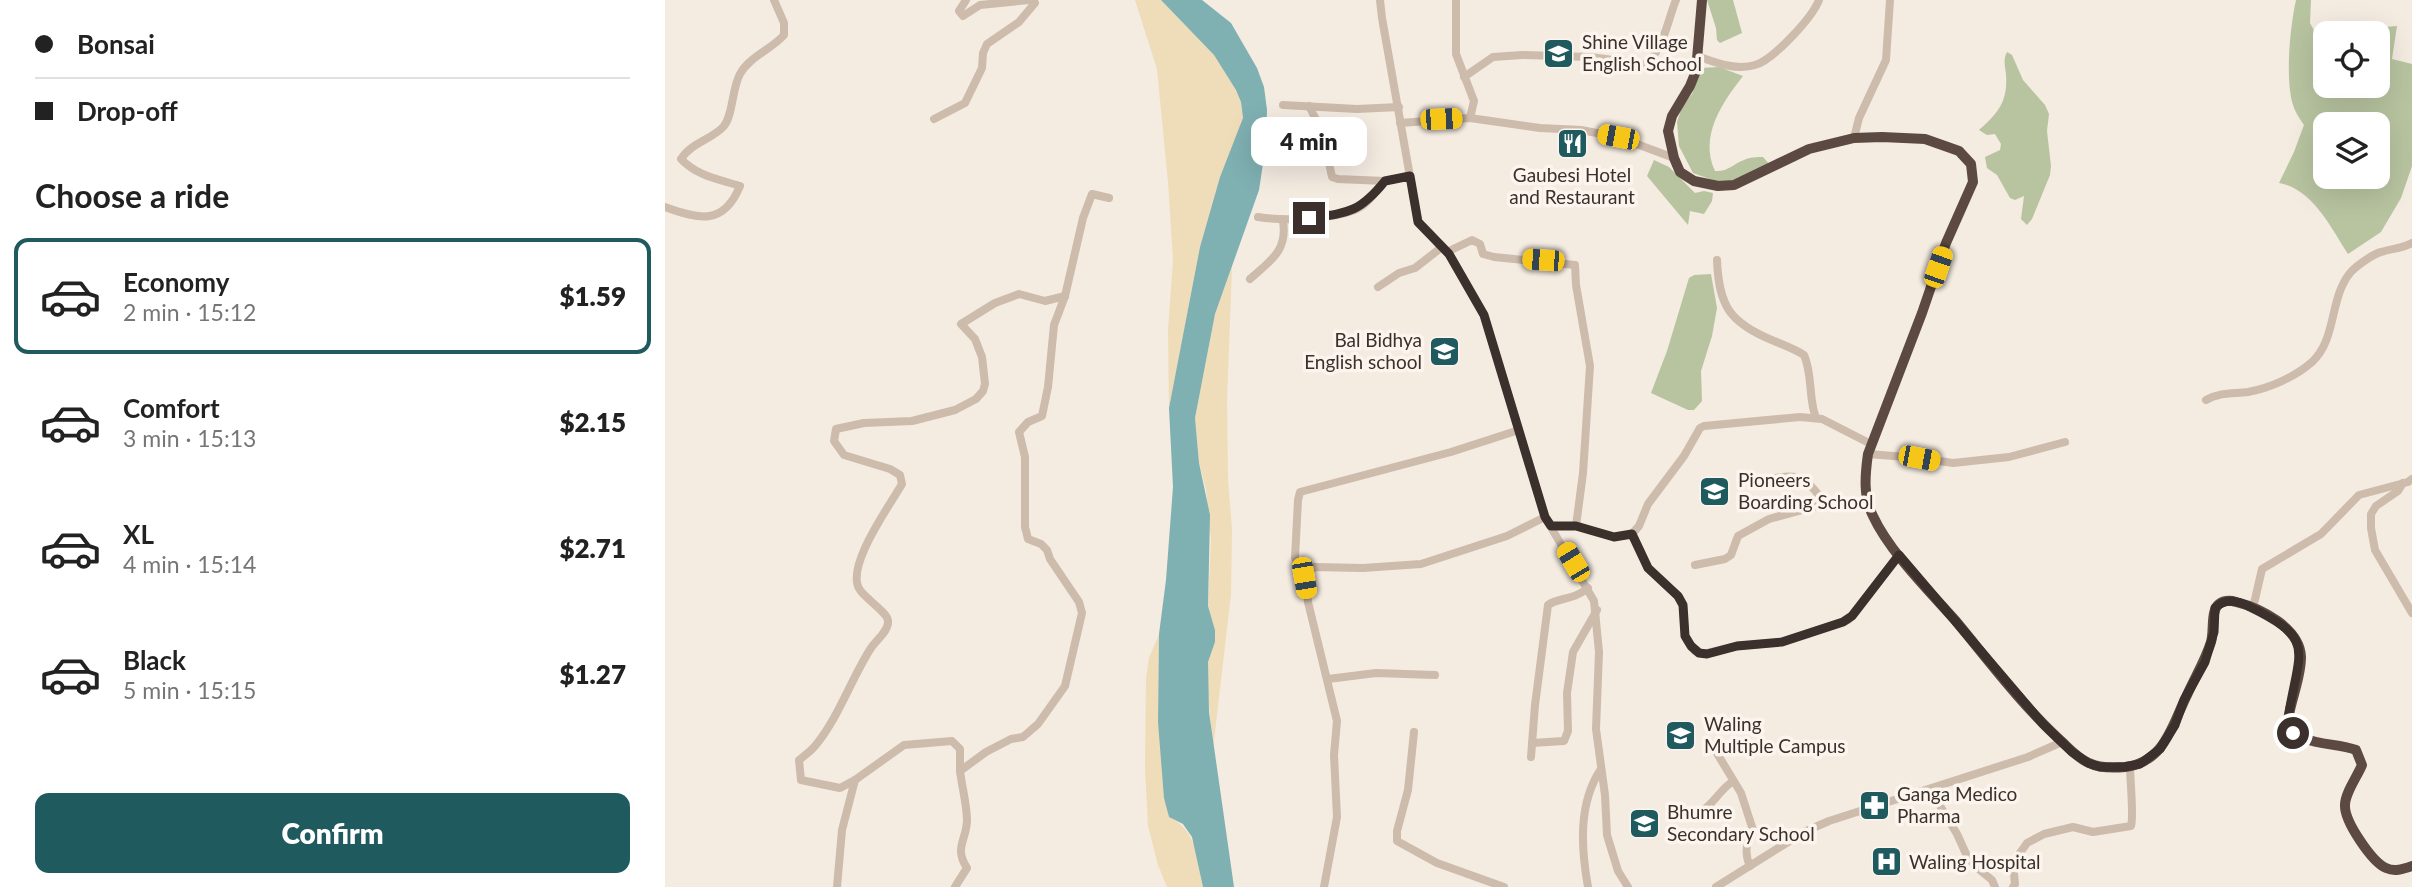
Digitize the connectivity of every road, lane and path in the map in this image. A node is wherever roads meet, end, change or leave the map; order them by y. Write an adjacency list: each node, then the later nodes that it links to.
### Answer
1 (774, 0): 23 (street)
2 (966, 0): 3 (street)
3 (1031, 0): 16 (street)
4 (1380, 0): 14 (street)
5 (1456, 0): 11 (street)
6 (1676, 0): 11 (street)
7 (1702, 0): 10 (highway)
8 (1819, 0): 10 (street)
9 (1890, 0): 18 (street)
10 (1697, 55): 19 (highway)
11 (1464, 77): 15 (street)
12 (1283, 105): 13 (street)
13 (1308, 106): 14 (street); 21 (street)
14 (1399, 107): 17 (street)
15 (1470, 118): 17 (street); 19 (street)
16 (934, 119)
17 (1401, 123): 20 (street)
18 (1854, 138): 19 (highway); 36 (highway)
19 (1674, 158)
20 (1410, 176): 21 (street); 27 (street)
21 (1385, 181): 25 (street)
22 (1109, 198): 31 (street)
23 (665, 207)
24 (1258, 217): 25 (street)
25 (1283, 221): 29 (street)
26 (2412, 243): 32 (street)
27 (1444, 249): 30 (street); 34 (street); 43 (street)
28 (1717, 260): 33 (street)
29 (1250, 279)
30 (1378, 287)
31 (1065, 296): 61 (street); 62 (street)
32 (2206, 400)
33 (1816, 418): 36 (street); 44 (street)
34 (1519, 430): 41 (street); 47 (street)
35 (2065, 442): 36 (street)
36 (1870, 449): 40 (highway)
37 (2408, 481): 49 (street); 51 (street)
38 (1753, 483): 39 (street)
39 (1823, 504): 40 (street); 46 (street)
40 (1868, 507): 45 (highway)
41 (1545, 517): 42 (street); 47 (street)
42 (1551, 526): 43 (street); 48 (street)
43 (1576, 526): 44 (street)
44 (1632, 534): 45 (street)
45 (1899, 555): 56 (highway)
46 (1695, 565)
47 (1308, 569): 53 (street)
48 (1588, 588): 50 (street); 55 (street)
49 (2253, 608): 59 (highway); 67 (highway)
50 (1597, 611): 55 (street); 60 (street)
51 (2412, 613)
52 (1435, 675): 53 (street)
53 (1328, 679): 70 (street)
54 (1414, 732): 71 (street)
55 (1532, 743): 58 (street)
56 (2062, 743): 59 (highway); 64 (street)
57 (1711, 744): 63 (street)
58 (1531, 757)
59 (2130, 766): 76 (street)
60 (1601, 769): 72 (street); 73 (street)
61 (960, 771): 62 (street); 69 (street)
62 (855, 780): 68 (street)
63 (1733, 782): 65 (street); 66 (street)
64 (1930, 789): 66 (street); 75 (street)
65 (1703, 810)
66 (1750, 866): 74 (street)
67 (2412, 866)
68 (837, 887)
69 (955, 887)
70 (1324, 887)
71 (1504, 887)
72 (1588, 887)
73 (1629, 887)
74 (1716, 887)
75 (1996, 887)
76 (2013, 887)

